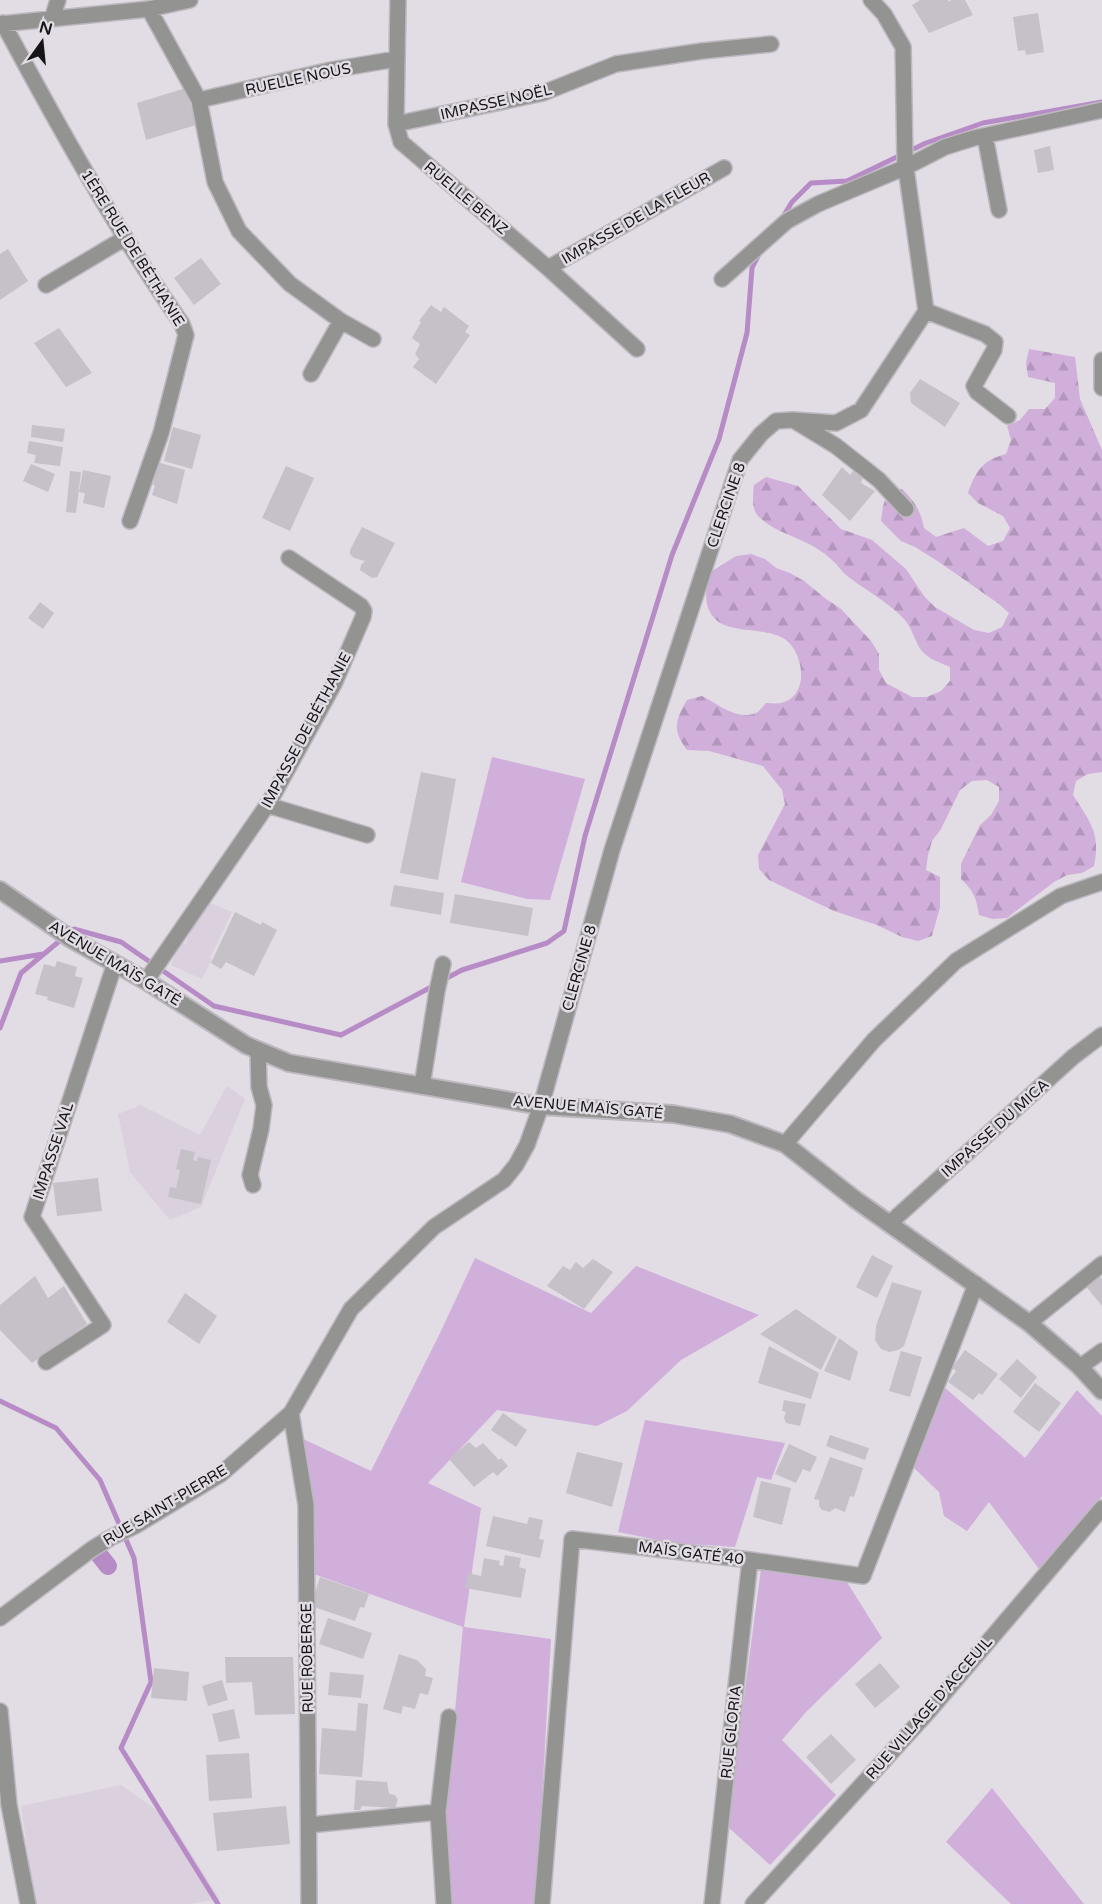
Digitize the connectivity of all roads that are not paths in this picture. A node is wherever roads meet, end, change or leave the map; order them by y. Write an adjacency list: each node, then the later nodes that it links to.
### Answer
1 (58, 0): 6 (street)
2 (190, 0): 5 (street)
3 (398, 0): 9 (street, RUELLE BENZ)
4 (871, 0): 14 (street)
5 (148, 9): 6 (street); 10 (street)
6 (52, 19): 7 (street)
7 (1, 23): 17 (street, 1ÈRE RUE DE BÉTHANIE)
8 (771, 44): 12 (street, IMPASSE NOËL)
9 (396, 59): 10 (street, RUELLE NOUS); 12 (street, RUELLE BENZ)
10 (199, 100): 22 (street)
11 (1102, 110): 13 (street)
12 (396, 124): 18 (street, RUELLE BENZ)
13 (985, 135): 14 (street); 16 (street)
14 (905, 164): 19 (street); 21 (street)
15 (724, 168): 18 (street, IMPASSE DE LA FLEUR)
16 (999, 210)
17 (125, 238): 20 (street); 31 (street, 1ÈRE RUE DE BÉTHANIE)
18 (548, 268): 24 (street, RUELLE BENZ)
19 (722, 279)
20 (46, 285)
21 (926, 311): 28 (street); 29 (street, CLERCINE 8)
22 (340, 321): 23 (street); 26 (street)
23 (373, 339)
24 (637, 350)
25 (1102, 360): 27 (street)
26 (311, 374)
27 (1102, 388)
28 (1008, 416)
29 (793, 420): 30 (street); 43 (street, CLERCINE 8)
30 (906, 509)
31 (130, 520)
32 (289, 558): 33 (street, IMPASSE DE BÉTHANIE)
33 (267, 805): 34 (street); 39 (street, IMPASSE DE BÉTHANIE)
34 (368, 835)
35 (1102, 882): 44 (street)
36 (0, 890): 37 (street, AVENUE MAÏS GATÉ)
37 (115, 963): 39 (street, AVENUE MAÏS GATÉ); 51 (street, IMPASSE VAL)
38 (443, 964): 42 (street)
39 (148, 977): 41 (street, AVENUE MAÏS GATÉ)
40 (1102, 1035): 46 (street, IMPASSE DU MICA)
41 (258, 1050): 42 (street, AVENUE MAÏS GATÉ); 45 (street)
42 (422, 1086): 43 (street, AVENUE MAÏS GATÉ)
43 (541, 1106): 44 (street, AVENUE MAÏS GATÉ); 54 (street, RUE SAINT-PIERRE)
44 (785, 1144): 46 (street, AVENUE MAÏS GATÉ)
45 (252, 1185)
46 (891, 1223): 48 (street, AVENUE MAÏS GATÉ)
47 (1102, 1263): 49 (street)
48 (976, 1284): 49 (street, AVENUE MAÏS GATÉ); 56 (street, MAÏS GATÉ 40)
49 (1029, 1323): 52 (street, AVENUE MAÏS GATÉ)
50 (1102, 1351): 52 (street)
51 (46, 1362)
52 (1080, 1367): 53 (street, AVENUE MAÏS GATÉ)
53 (1102, 1391)
54 (291, 1413): 57 (street, RUE SAINT-PIERRE); 62 (street, RUE ROBERGE)
55 (1102, 1508): 68 (street, RUE VILLAGE D'ACCEUIL)
56 (750, 1560): 66 (street, MAÏS GATÉ 40); 67 (street, RUE GLORIA)
57 (0, 1618)
58 (0, 1711): 60 (street)
59 (449, 1717): 61 (street)
60 (4, 1778): 63 (street)
61 (438, 1812): 62 (street); 65 (street)
62 (309, 1824): 64 (street, RUE ROBERGE)
63 (28, 1904)
64 (309, 1904)
65 (444, 1904)
66 (542, 1904)
67 (712, 1904)
68 (753, 1904)

